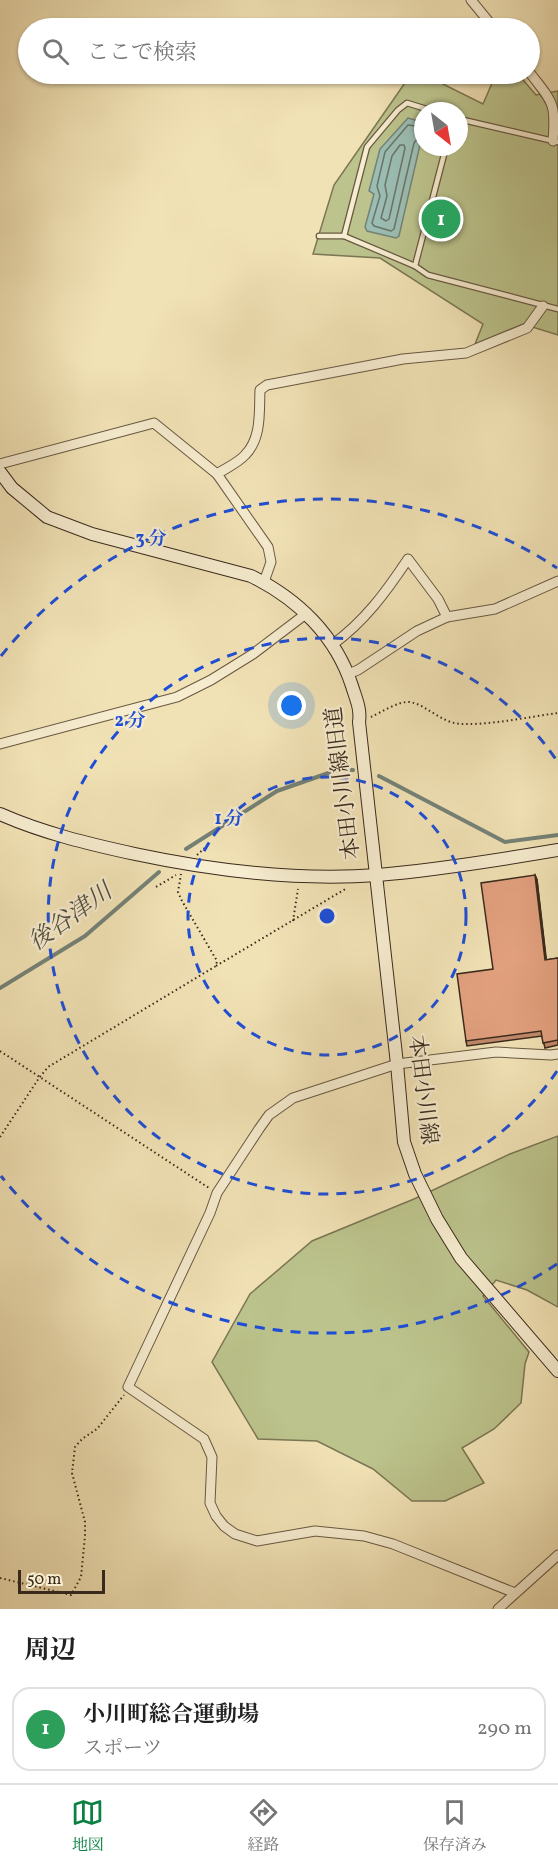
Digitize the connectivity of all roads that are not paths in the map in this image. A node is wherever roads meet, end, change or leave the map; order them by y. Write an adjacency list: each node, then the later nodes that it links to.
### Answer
1 (471, 0): 2 (street)
2 (486, 18)
3 (538, 84): 6 (street)
4 (414, 105): 9 (lane)
5 (468, 121): 6 (lane)
6 (556, 142)
7 (444, 156): 10 (lane)
8 (319, 236): 9 (lane)
9 (344, 236): 10 (lane)
10 (415, 266): 11 (lane)
11 (543, 306): 12 (lane); 15 (street)
12 (558, 309)
13 (0, 464): 15 (street)
14 (0, 472): 17 (main road, 本田小川線旧道)
15 (217, 474): 17 (street)
16 (558, 581): 19 (street)
17 (264, 582): 18 (main road, 本田小川線旧道)
18 (307, 613): 20 (main road, 本田小川線旧道); 22 (street)
19 (447, 617): 20 (street); 21 (street)
20 (333, 645): 21 (main road, 本田小川線旧道)
21 (348, 674): 25 (main road, 本田小川線旧道)
22 (0, 744)
23 (0, 814): 25 (main road)
24 (558, 850): 25 (main road)
25 (376, 875): 27 (main road, 本田小川線)
26 (558, 1054): 27 (street)
27 (397, 1064): 28 (main road, 本田小川線); 30 (street)
28 (558, 1371)
29 (558, 1555): 30 (street)
30 (515, 1593): 31 (street)
31 (498, 1609)

